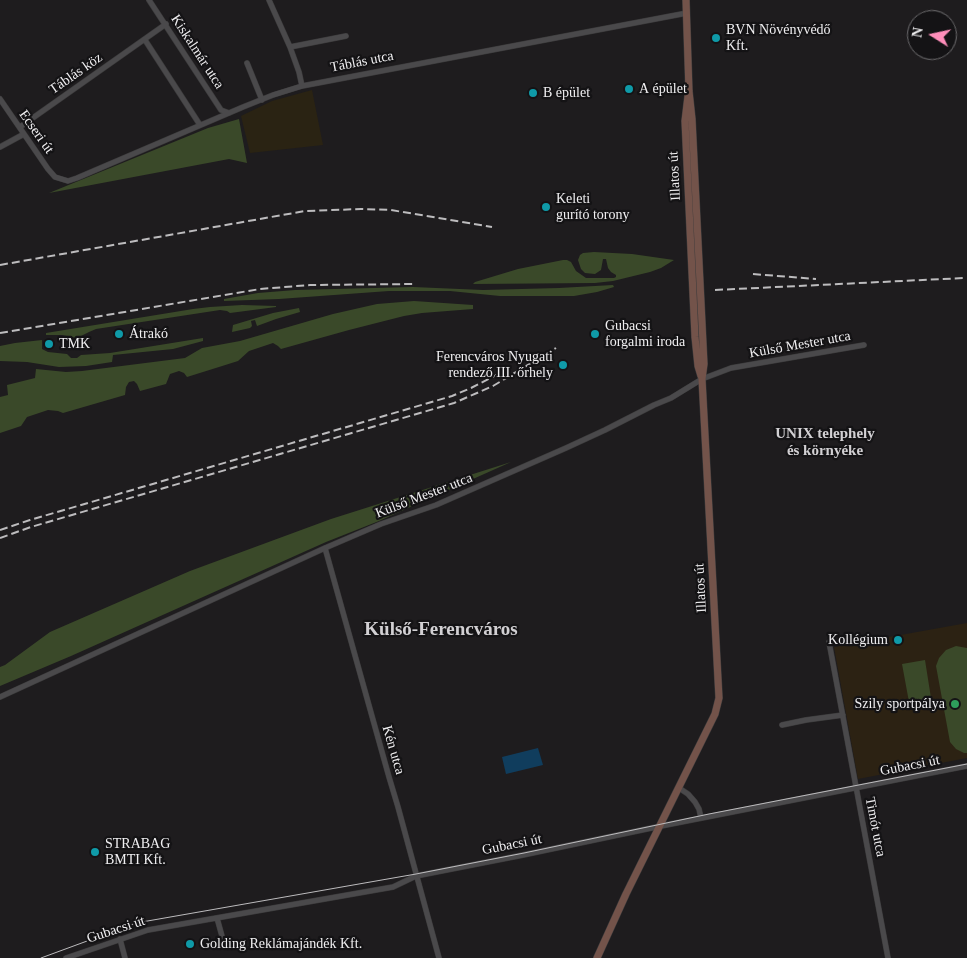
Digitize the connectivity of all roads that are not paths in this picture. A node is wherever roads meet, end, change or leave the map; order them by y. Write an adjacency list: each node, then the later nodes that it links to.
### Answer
1 (149, 0): 5 (street, Kiskalmár utca)
2 (269, 0): 8 (street)
3 (686, 0): 4 (street, Illatos út)
4 (687, 12): 10 (street, Táblás utca); 20 (street, Illatos út)
5 (166, 24): 7 (street, Táblás köz); 13 (street, Kiskalmár utca)
6 (346, 36): 8 (street)
7 (145, 40): 14 (street); 15 (street, Táblás köz)
8 (290, 47): 10 (street)
9 (247, 63): 12 (street)
10 (302, 86): 12 (street, Táblás utca)
11 (0, 99): 15 (street, Ecseri út)
12 (262, 100): 13 (street, Táblás utca)
13 (229, 113): 14 (street, Táblás utca)
14 (200, 125): 18 (street, Táblás utca)
15 (20, 127): 16 (street, Ecseri út)
16 (24, 134): 17 (street); 18 (street, Ecseri út)
17 (0, 147)
18 (55, 177)
19 (864, 345): 20 (street, Külső Mester utca)
20 (702, 379): 21 (street, Külső Mester utca); 28 (street, Illatos út)
21 (325, 548): 23 (street, Külső Mester utca); 31 (street, Kén utca)
22 (828, 642): 24 (street, Timót utca)
23 (0, 696)
24 (842, 715): 25 (street); 27 (street, Timót utca)
25 (782, 725)
26 (967, 766): 27 (street, Gubacsi út)
27 (856, 787): 29 (street, Gubacsi út); 39 (street, Timót utca)
28 (679, 788): 29 (street); 30 (street, Illatos út)
29 (701, 818): 30 (street, Gubacsi út)
30 (661, 826): 31 (street, Gubacsi út); 38 (street, Illatos út)
31 (416, 876): 32 (street, Gubacsi út); 37 (street, Kén utca)
32 (217, 918): 33 (street, Gubacsi út); 34 (street)
33 (120, 939): 35 (street, Gubacsi út); 36 (street)
34 (225, 947)
35 (66, 958)
36 (125, 958)
37 (439, 958)
38 (597, 958)
39 (888, 958)

